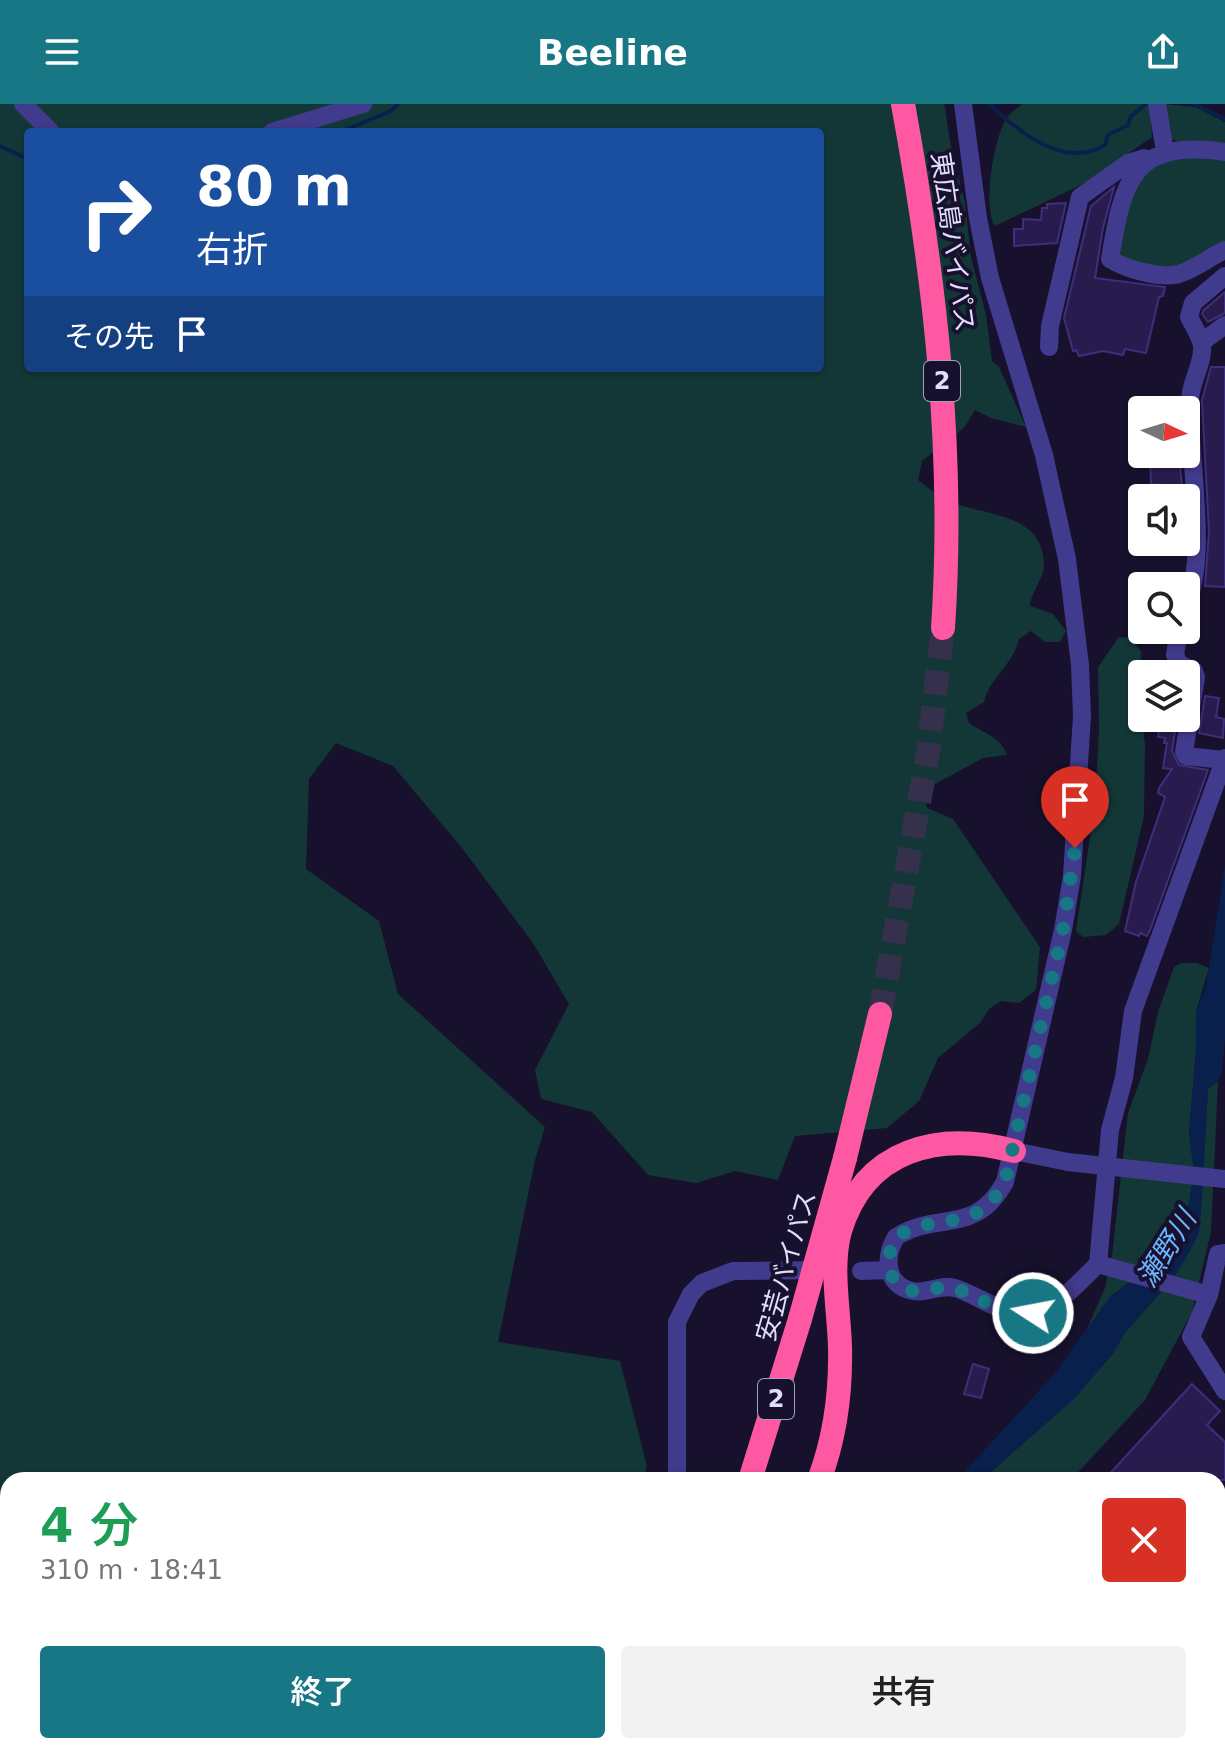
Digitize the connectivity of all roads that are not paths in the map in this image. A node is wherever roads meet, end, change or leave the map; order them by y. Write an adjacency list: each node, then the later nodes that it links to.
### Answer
1 (23, 104): 6 (street)
2 (363, 104): 7 (street)
3 (903, 104): 16 (highway, 東広島バイパス / 2)
4 (963, 104): 20 (street)
5 (1157, 104): 9 (street)
6 (47, 128)
7 (285, 128)
8 (1225, 152): 9 (street)
9 (1160, 155): 10 (street); 14 (street)
10 (1225, 250)
11 (1225, 276): 13 (street)
12 (1225, 325): 13 (street)
13 (1202, 342): 15 (street)
14 (1049, 347)
15 (1192, 572)
16 (943, 628)
17 (1177, 644): 18 (street)
18 (1224, 759): 23 (street)
19 (880, 1014): 30 (highway, 安芸バイパス / 2, bridge)
20 (1014, 1151): 21 (street, bridge); 25 (street); 31 (highway); 32 (highway)
21 (1224, 1179)
22 (1225, 1253): 27 (street)
23 (1102, 1264): 25 (street); 27 (street)
24 (830, 1270): 29 (street)
25 (889, 1270): 26 (street)
26 (861, 1271)
27 (1206, 1294): 28 (street)
28 (1225, 1391)
29 (677, 1472)
30 (752, 1472)
31 (821, 1472)
32 (832, 1472)

